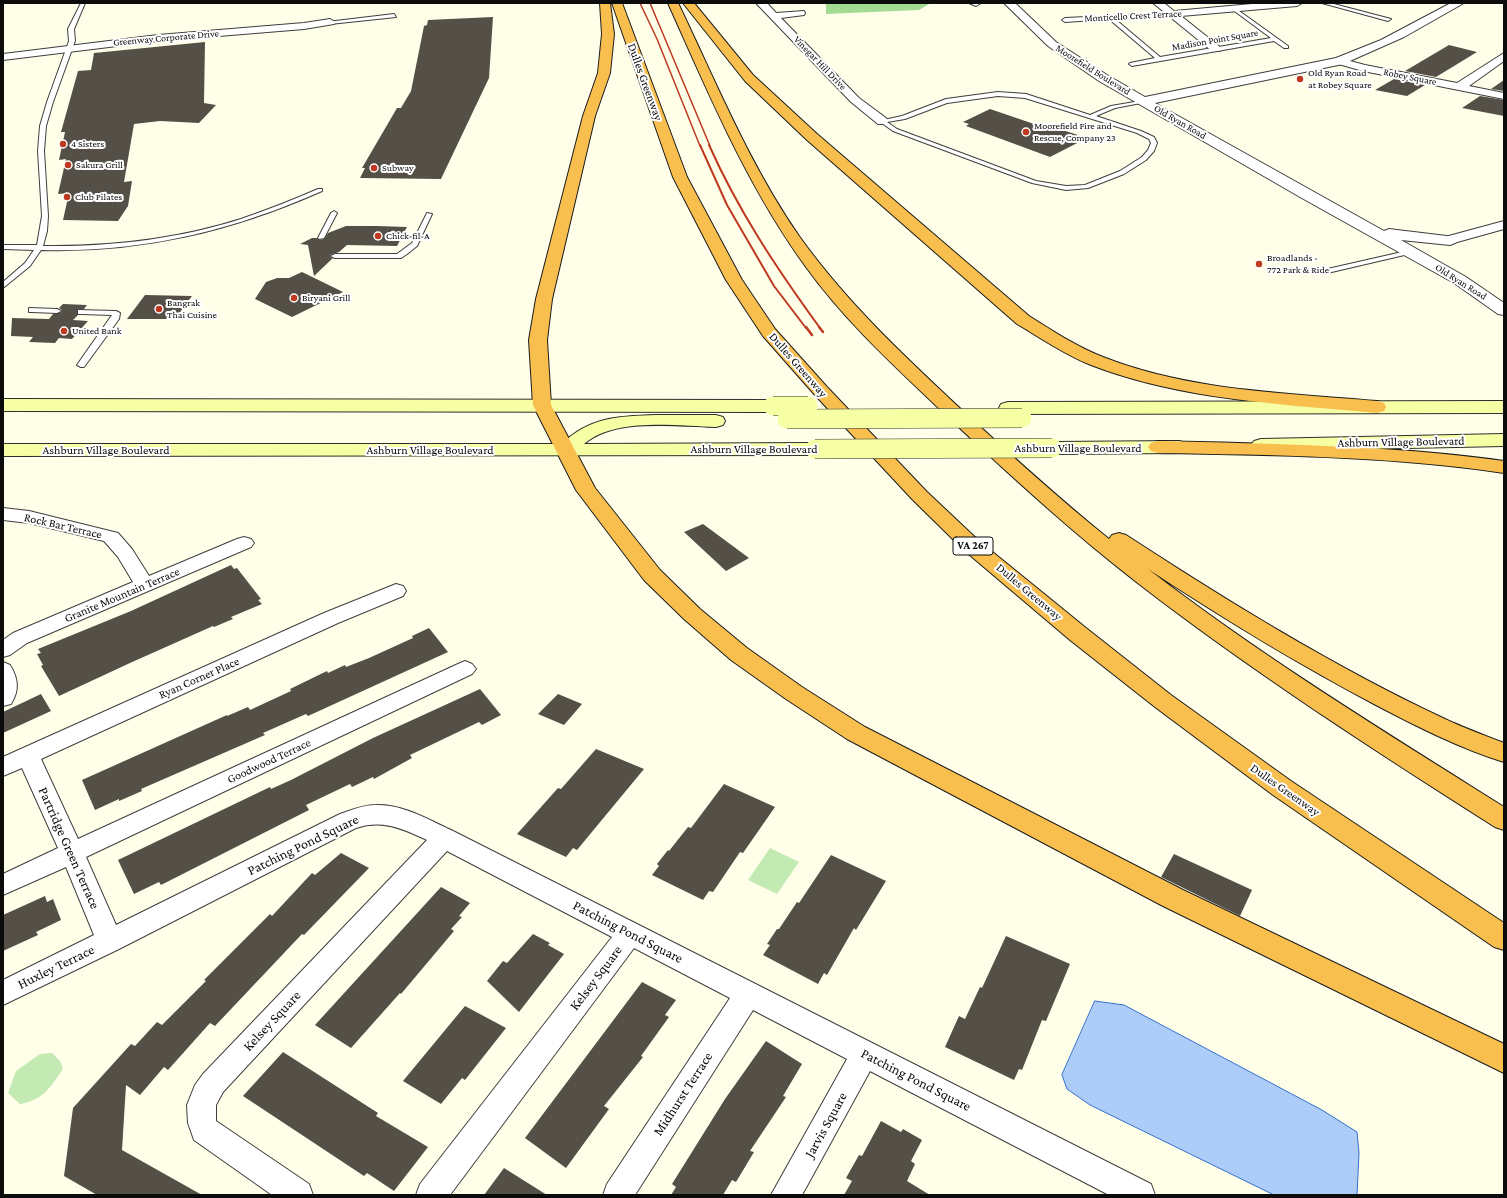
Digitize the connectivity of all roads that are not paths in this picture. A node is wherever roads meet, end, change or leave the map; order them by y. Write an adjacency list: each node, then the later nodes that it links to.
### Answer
1 (84, 3): 24 (lane)
2 (605, 3): 58 (highway)
3 (616, 3): 84 (highway, Dulles Greenway / VA 267)
4 (673, 3): 67 (highway)
5 (688, 3): 59 (highway)
6 (761, 3): 18 (street, Vinegar Hill Drive)
7 (1009, 3): 35 (street, Moorefield Boulevard)
8 (1158, 3): 16 (street)
9 (1297, 3): 14 (street, Monticello Crest Terrace)
10 (1324, 3): 13 (lane)
11 (1353, 3): 13 (lane)
12 (1459, 3): 31 (street, Old Ryan Road)
13 (1343, 8): 20 (lane)
14 (1235, 9): 16 (street, Monticello Crest Terrace); 23 (lane, Madison Point Square)
15 (800, 13): 18 (street)
16 (1172, 14): 19 (lane, Monticello Crest Terrace); 26 (street)
17 (394, 16): 22 (lane, Greenway Corporate Drive)
18 (774, 16): 37 (street, Vinegar Hill Drive)
19 (1110, 17): 21 (lane, Monticello Crest Terrace); 30 (lane, Madison Point Square)
20 (1388, 19)
21 (1065, 20)
22 (330, 22): 24 (street, Greenway Corporate Drive)
23 (1275, 38): 25 (lane, Madison Point Square); 26 (lane, Madison Point Square)
24 (71, 45): 27 (street, Greenway Corporate Drive); 29 (street, Greenway Corporate Drive); 46 (lane)
25 (1286, 47)
26 (1216, 49): 30 (lane, Madison Point Square)
27 (3, 50)
28 (1504, 56): 33 (street)
29 (3, 57)
30 (1159, 59): 32 (lane, Madison Point Square)
31 (1339, 61): 33 (street, Robey Square); 35 (street, Old Ryan Road)
32 (1132, 64)
33 (1459, 87): 34 (street, Robey Square)
34 (1504, 96)
35 (1144, 101): 36 (lane); 42 (street, Old Ryan Road)
36 (1090, 117): 37 (lane); 37 (lane)
37 (882, 121)
38 (320, 190): 46 (lane)
39 (334, 213): 43 (lane)
40 (429, 214): 48 (lane)
41 (1504, 224): 44 (street)
42 (1372, 230): 44 (street); 47 (street, Old Ryan Road)
43 (321, 238)
44 (1450, 240): 50 (street)
45 (3, 247): 46 (lane)
46 (39, 249): 51 (lane)
47 (1411, 252): 49 (lane); 50 (street, Old Ryan Road)
48 (335, 256)
49 (1323, 272)
50 (1460, 280): 53 (street, Old Ryan Road)
51 (3, 286)
52 (32, 310): 54 (lane)
53 (1504, 310)
54 (57, 311)
55 (81, 312): 56 (lane)
56 (81, 365)
57 (3, 405): 58 (main road)
58 (542, 405): 61 (main road, bridge); 65 (highway)
59 (1377, 407): 60 (main road); 61 (main road)
60 (1504, 407)
61 (1015, 413): 65 (main road, bridge)
62 (1504, 440): 63 (main road, Ashburn Village Boulevard)
63 (1158, 447): 65 (main road, Ashburn Village Boulevard, bridge); 66 (highway)
64 (3, 450): 65 (main road, Ashburn Village Boulevard)
65 (566, 450): 89 (highway)
66 (1504, 467)
67 (1021, 476): 76 (highway); 79 (highway)
68 (3, 514): 70 (street, Rock Bar Terrace)
69 (244, 543): 70 (street, Granite Mountain Terrace)
70 (144, 585): 72 (street, Granite Mountain Terrace)
71 (396, 591): 77 (street, Ryan Corner Place)
72 (3, 650)
73 (465, 669): 81 (street, Goodwood Terrace)
74 (3, 670): 75 (street)
75 (3, 698)
76 (1504, 753)
77 (28, 756): 78 (street, Ryan Corner Place); 81 (street, Partridge Green Terrace)
78 (3, 766)
79 (1504, 820)
80 (444, 838): 83 (street, Patching Pond Square); 85 (street, Patching Pond Square); 90 (street, Kelsey Square)
81 (72, 853): 82 (street, Goodwood Terrace); 85 (street, Partridge Green Terrace)
82 (3, 885)
83 (630, 933): 87 (street, Patching Pond Square); 91 (street, Kelsey Square)
84 (1504, 938)
85 (110, 941): 86 (street, Huxley Terrace)
86 (3, 993)
87 (748, 994): 88 (street, Patching Pond Square); 92 (street, Midhurst Terrace)
88 (865, 1054): 93 (street, Jarvis Square); 94 (street, Patching Pond Square)
89 (1504, 1059)
90 (298, 1195)
91 (431, 1195)
92 (618, 1195)
93 (786, 1195)
94 (1140, 1195)

